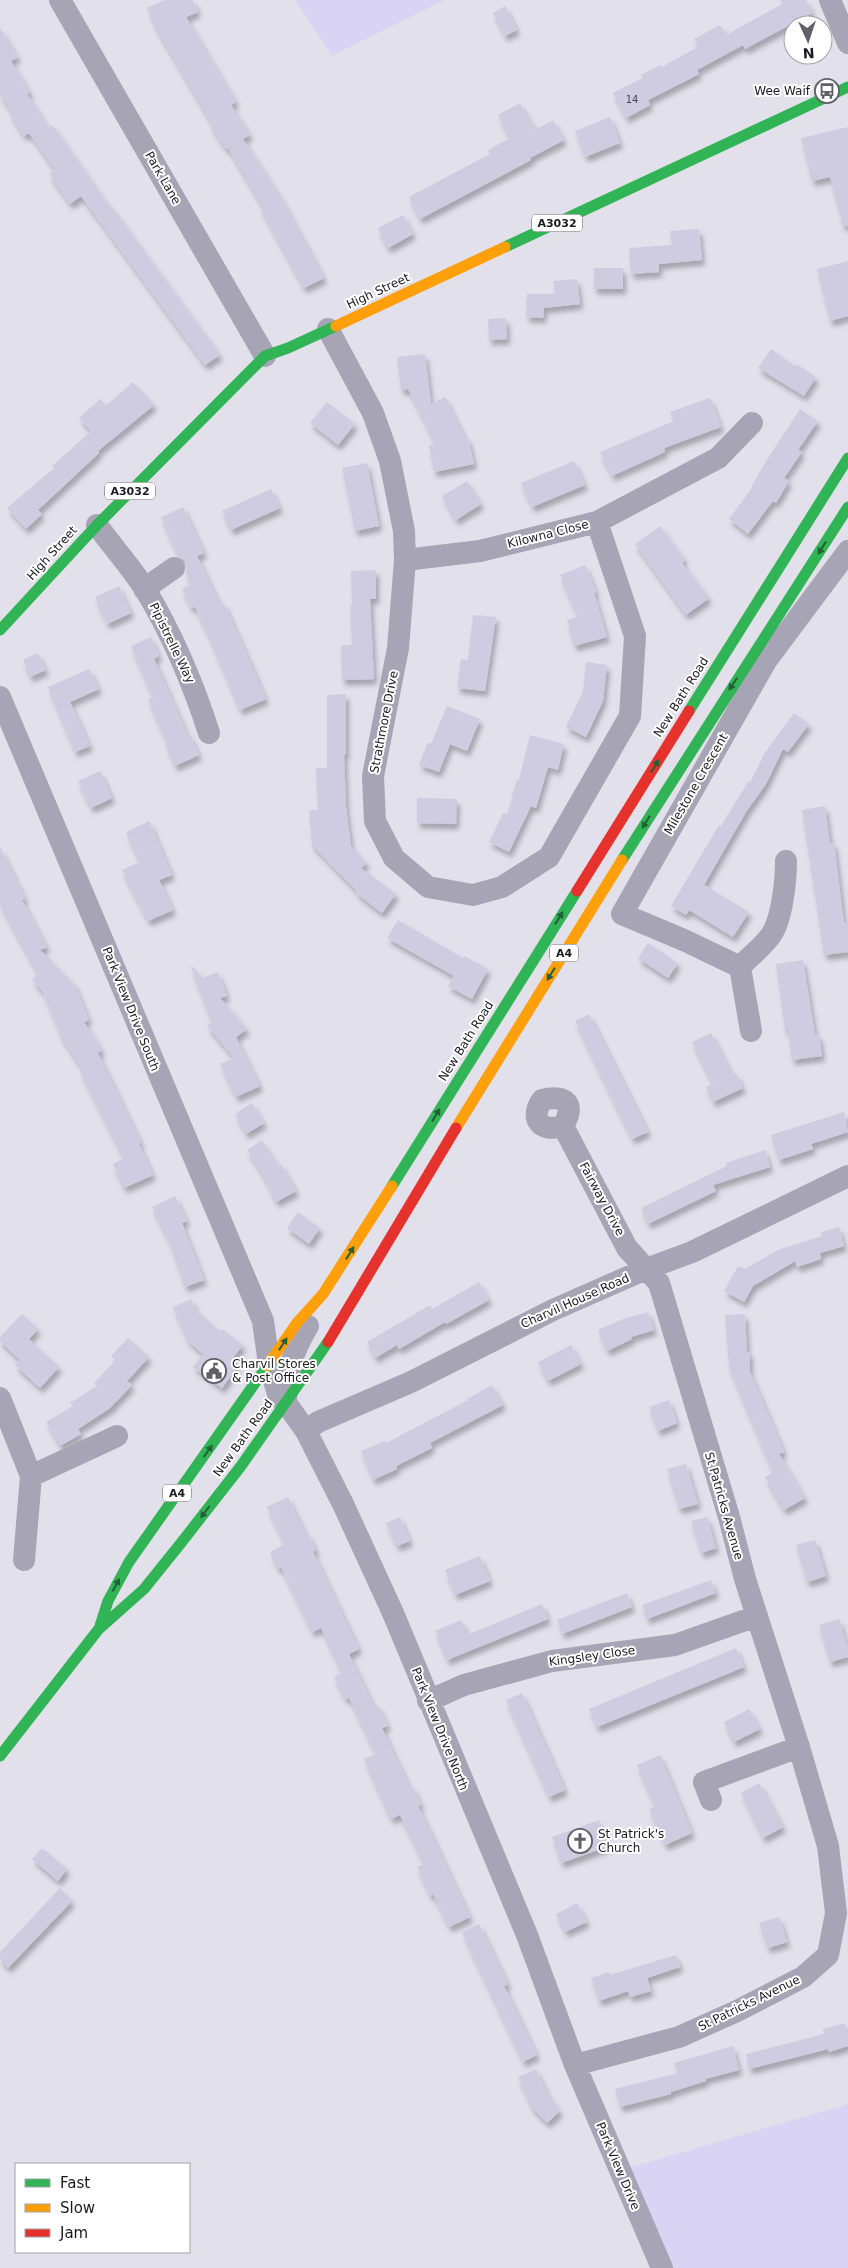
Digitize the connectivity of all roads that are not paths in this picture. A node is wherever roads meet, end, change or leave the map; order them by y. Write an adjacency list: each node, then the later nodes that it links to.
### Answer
1 (60, 0): 6 (street, Park Lane)
2 (830, 0): 3 (street)
3 (848, 43)
4 (848, 87): 5 (main road, High Street / A3032)
5 (328, 329): 6 (main road, High Street / A3032); 13 (street, Strathmore Drive)
6 (265, 356): 11 (main road, High Street / A3032)
7 (752, 424): 10 (street, Kilowna Close)
8 (848, 458): 25 (main road, New Bath Road / A4, one-way to 8)
9 (848, 507): 30 (main road, New Bath Road / A4, one-way to 30)
10 (597, 522): 13 (street, Kilowna Close); 13 (street, Strathmore Drive)
11 (97, 525): 15 (street, Pipistrelle Way); 16 (main road, High Street / A3032)
12 (848, 551): 20 (street, Milestone Crescent)
13 (405, 560)
14 (174, 568): 15 (street, Pipistrelle Way)
15 (144, 589): 18 (street, Pipistrelle Way)
16 (0, 630)
17 (0, 697): 26 (street, Park View Drive South)
18 (208, 733)
19 (786, 861): 20 (street)
20 (740, 967): 21 (street)
21 (751, 1031)
22 (563, 1126): 24 (street, Fairway Drive)
23 (848, 1176): 24 (street, Charvil House Road)
24 (646, 1269): 31 (street, Charvil House Road); 35 (street, St Patricks Avenue)
25 (323, 1294): 27 (main road, New Bath Road / A4); 30 (street)
26 (263, 1321): 27 (street); 28 (street, Park View Drive South)
27 (296, 1324): 28 (main road, New Bath Road / A4, one-way to 27)
28 (270, 1364): 30 (street, Park View Drive South); 36 (main road, New Bath Road / A4, one-way to 28)
29 (0, 1398): 33 (street)
30 (286, 1403): 31 (street, Park View Drive North); 36 (main road, New Bath Road / A4, one-way to 36)
31 (306, 1431): 37 (street, Park View Drive North)
32 (117, 1436): 33 (street)
33 (31, 1476): 34 (street)
34 (24, 1560)
35 (757, 1616): 37 (street, Kingsley Close); 38 (street, St Patricks Avenue)
36 (98, 1630): 39 (main road, New Bath Road / A4)
37 (428, 1701): 41 (street, Park View Drive North)
38 (799, 1747): 40 (street); 41 (street, St Patricks Avenue)
39 (0, 1756)
40 (704, 1782)
41 (575, 2064): 42 (street, Park View Drive)
42 (662, 2268)

